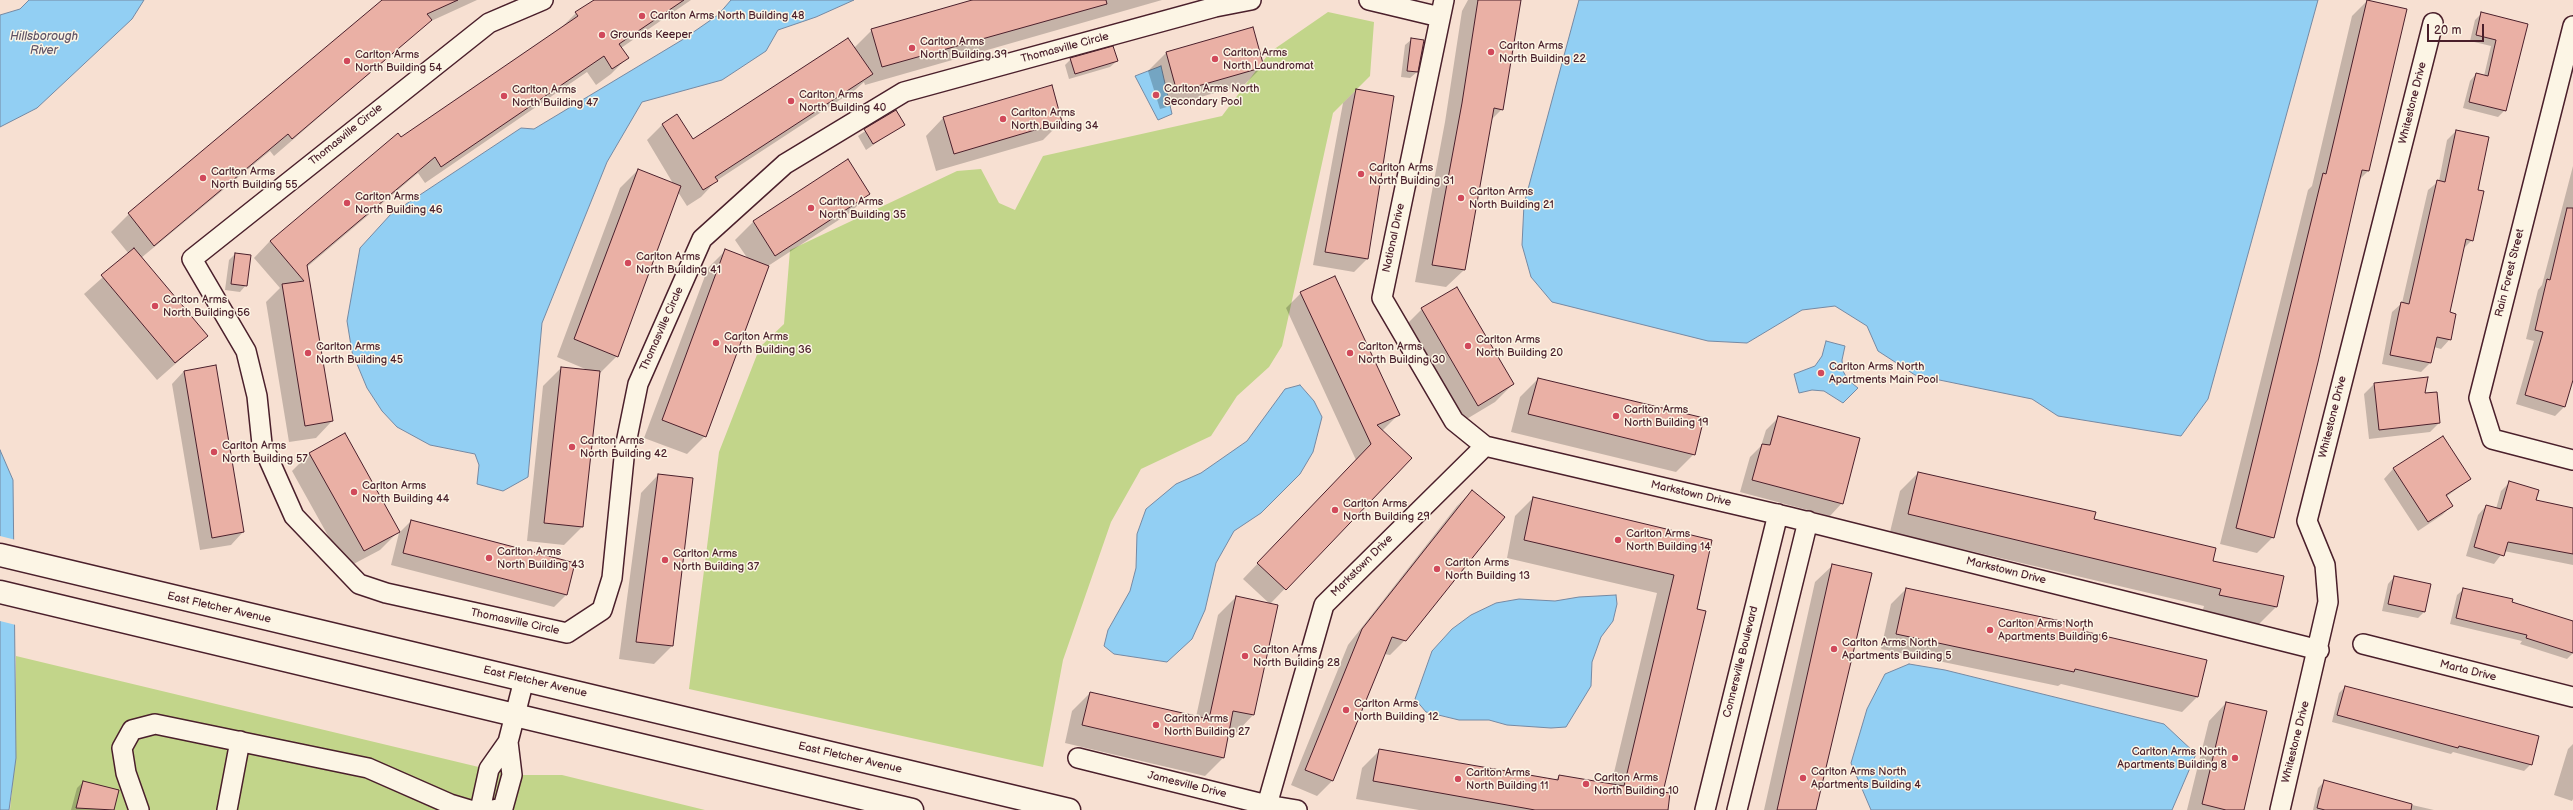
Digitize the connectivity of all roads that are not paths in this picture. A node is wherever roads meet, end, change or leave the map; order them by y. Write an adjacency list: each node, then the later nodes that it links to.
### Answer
1 (543, 0): 2 (street, Thomasville Circle)
2 (1251, 0)
3 (1369, 0): 4 (street)
4 (1442, 8): 7 (street, National Drive)
5 (2433, 23): 14 (street, Whitestone Drive)
6 (2573, 26): 8 (street, Rain Forest Street)
7 (1485, 446): 9 (street, Markstown Drive); 21 (street, Markstown Drive)
8 (2573, 460)
9 (1778, 514): 10 (street, Markstown Drive); 30 (street, Connersville Boulevard)
10 (1808, 521): 14 (street, Markstown Drive); 31 (street)
11 (0, 555): 15 (main road, East Fletcher Avenue)
12 (0, 592): 17 (main road)
13 (2364, 644): 16 (street, Marta Drive)
14 (2319, 650): 32 (street, Whitestone Drive)
15 (524, 680): 17 (street); 28 (main road, East Fletcher Avenue)
16 (2573, 697)
17 (515, 715): 19 (street); 27 (main road)
18 (240, 741): 22 (street); 23 (street); 24 (street)
19 (508, 742): 25 (street); 26 (street)
20 (1078, 758): 21 (street, Jamesville Drive)
21 (1267, 805): 29 (street, Jamesville Drive)
22 (140, 810)
23 (227, 810)
24 (470, 810)
25 (480, 810)
26 (492, 810)
27 (912, 810)
28 (1069, 810)
29 (1297, 810)
30 (1705, 810)
31 (1737, 810)
32 (2280, 810)

